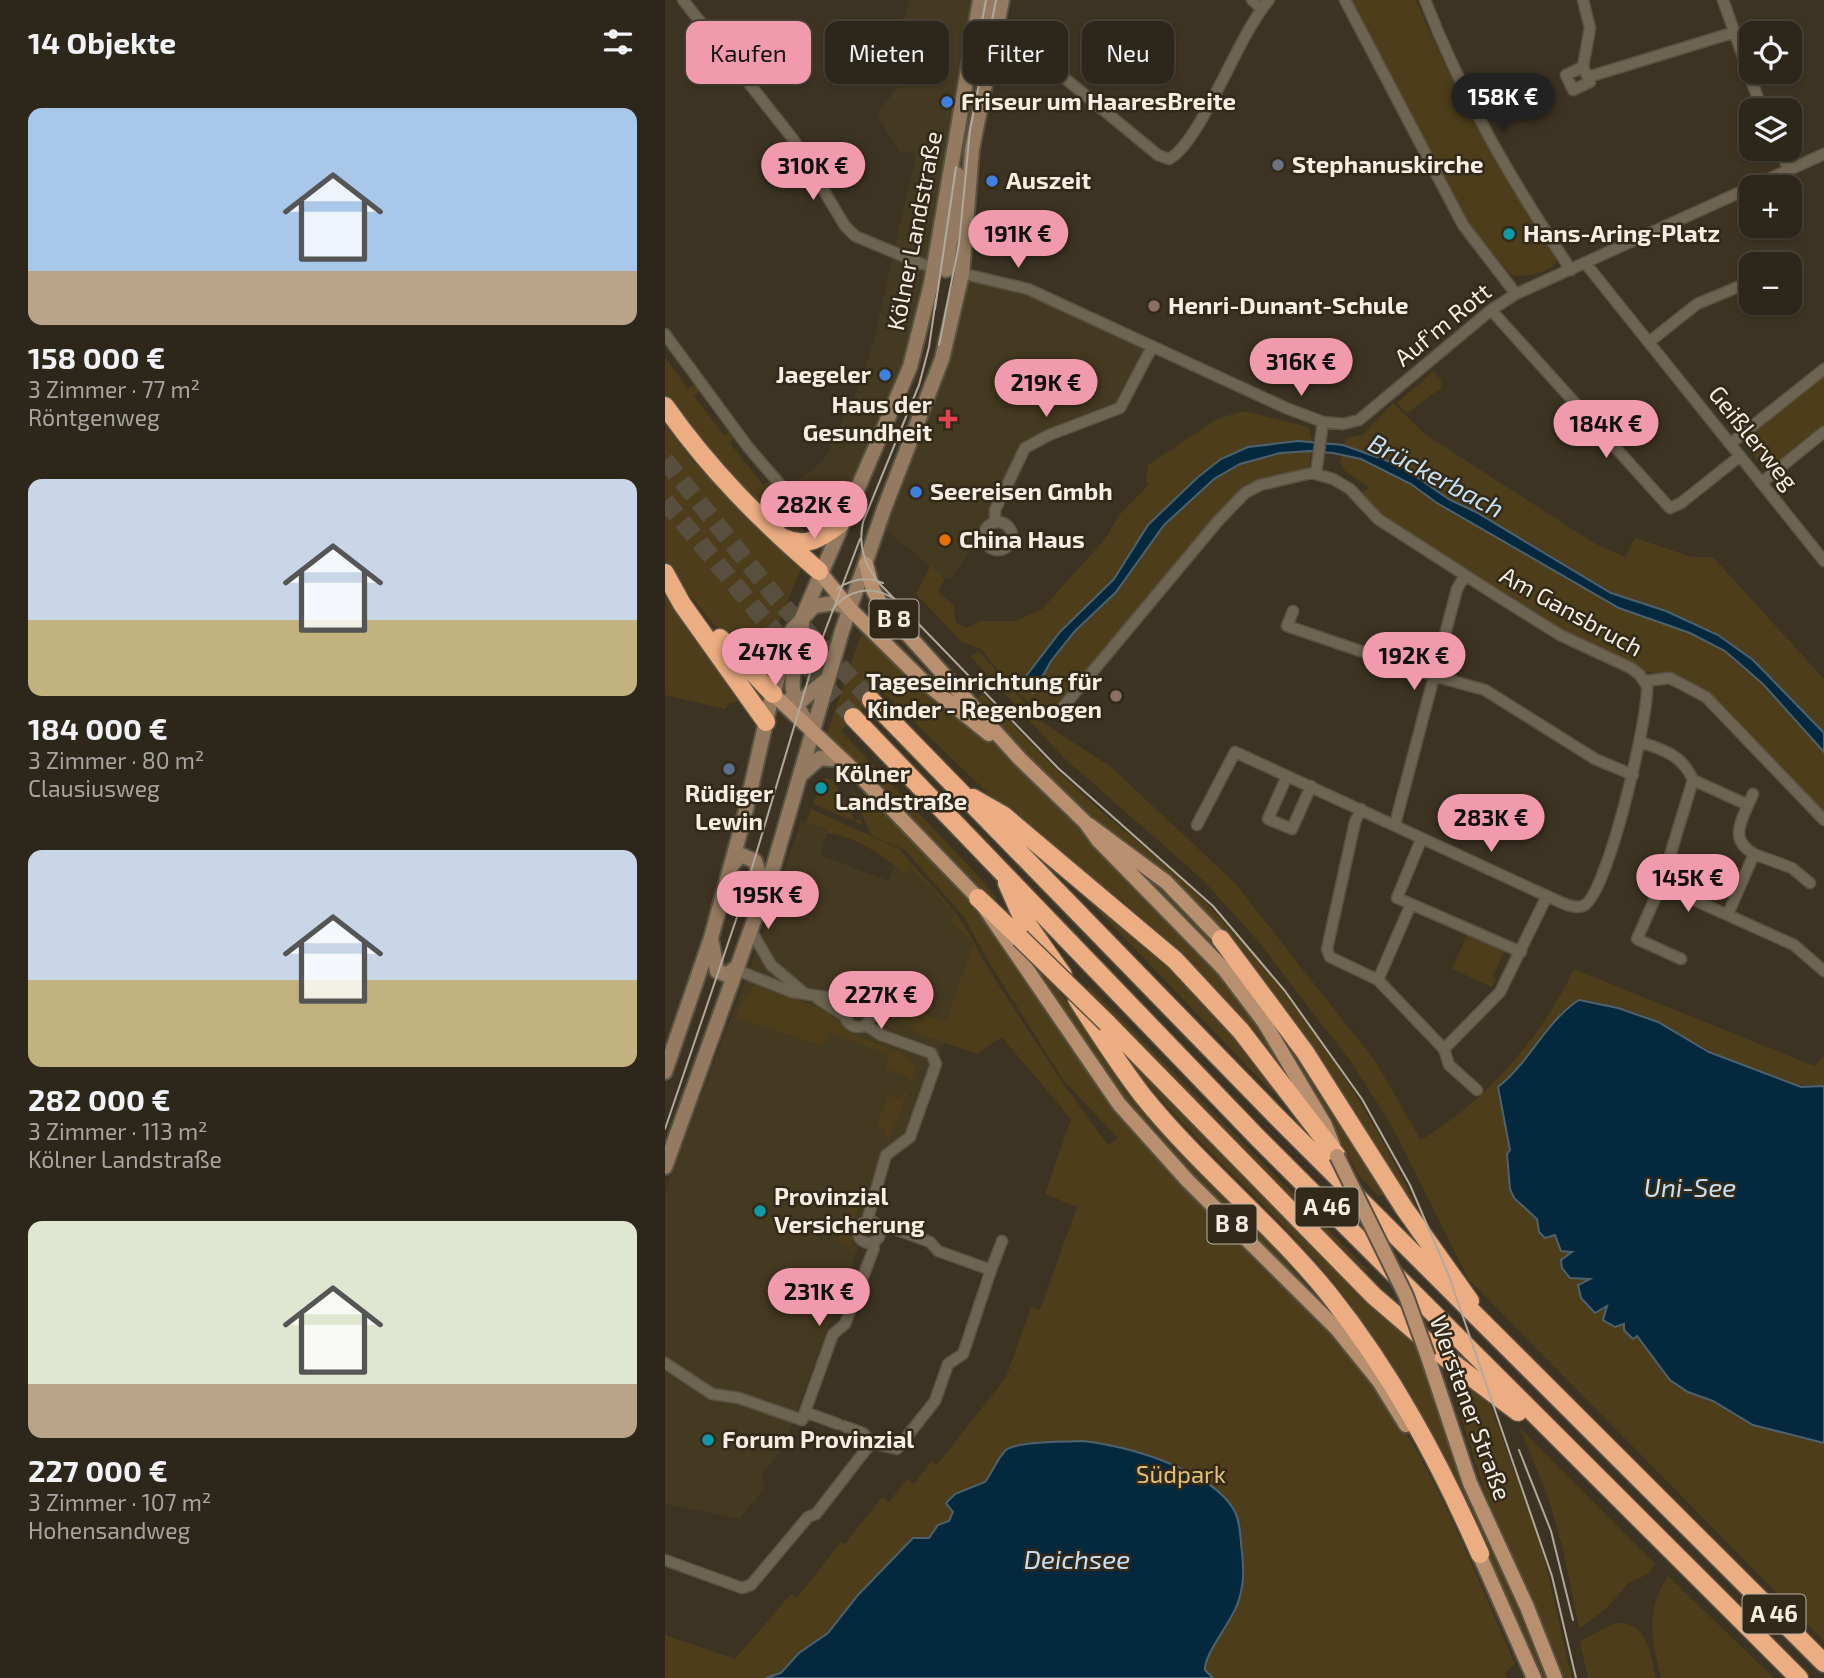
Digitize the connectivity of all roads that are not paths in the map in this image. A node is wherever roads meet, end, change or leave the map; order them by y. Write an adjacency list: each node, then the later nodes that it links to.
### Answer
1 (683, 0): 21 (street)
2 (980, 0): 21 (main road, Kölner Landstraße)
3 (990, 0): 11 (main road)
4 (1002, 0): 12 (main road, Kölner Landstraße)
5 (1252, 0): 10 (street)
6 (1345, 0): 25 (street)
7 (1425, 0): 22 (street)
8 (1583, 0): 13 (street)
9 (1723, 0): 13 (street)
10 (1265, 4): 14 (street)
11 (992, 21)
12 (998, 21)
13 (1732, 33): 16 (street)
14 (1068, 81)
15 (985, 84): 23 (main road, Kölner Landstraße)
16 (1757, 98)
17 (1824, 154): 19 (street, Auf'm Rott)
18 (1785, 161): 19 (street)
19 (1789, 170): 20 (street, Auf'm Rott)
20 (1586, 264): 22 (street, Auf'm Rott); 28 (street, Geißlerweg)
21 (940, 269): 23 (street); 40 (main road, Kölner Landstraße)
22 (1571, 270): 25 (street, Auf'm Rott)
23 (962, 274): 29 (street); 43 (main road, Kölner Landstraße)
24 (1739, 286): 28 (street)
25 (1516, 294): 26 (street, Auf'm Rott)
26 (1491, 310): 32 (street, Auf'm Rott); 35 (street)
27 (665, 334): 38 (street)
28 (1649, 342): 34 (street, Geißlerweg)
29 (1152, 347): 32 (street); 39 (street)
30 (1824, 369): 34 (street)
31 (665, 405): 41 (highway)
32 (1322, 426): 36 (street)
33 (1824, 432): 37 (street)
34 (1731, 444): 35 (street, Geißlerweg)
35 (1740, 456): 37 (street, Geißlerweg)
36 (1316, 471): 45 (street, Am Gansbruch); 56 (street)
37 (1762, 483): 42 (street, Geißlerweg)
38 (783, 506)
39 (995, 522)
40 (840, 524): 41 (highway); 44 (main road, Kölner Landstraße)
41 (775, 533): 44 (highway)
42 (1823, 559)
43 (866, 564): 47 (main road, Kölner Landstraße); 61 (main road, B 8)
44 (819, 571): 47 (main road); 49 (main road, Kölner Landstraße)
45 (1465, 575): 50 (street); 52 (street, Am Gansbruch)
46 (667, 576): 53 (highway); 58 (highway)
47 (850, 609): 49 (main road); 51 (main road, Kölner Landstraße); 61 (main road, B 8)
48 (1293, 611): 50 (street)
49 (801, 618): 53 (main road, Kölner Landstraße); 55 (main road, Kölner Landstraße / B 8)
50 (1434, 676): 64 (street); 74 (street)
51 (825, 681): 55 (main road); 59 (main road, Kölner Landstraße)
52 (1645, 681): 60 (street); 72 (street, Am Gansbruch)
53 (773, 694): 55 (main road); 58 (main road, Kölner Landstraße); 59 (main road, B 8)
54 (871, 700): 67 (highway, A 46)
55 (795, 702): 59 (main road, Kölner Landstraße / B 8)
56 (1058, 713)
57 (853, 717): 79 (highway, A 46)
58 (766, 722): 78 (main road, Kölner Landstraße)
59 (813, 730): 62 (main road, B 8); 63 (main road, Kölner Landstraße)
60 (1640, 741): 64 (street); 66 (street)
61 (1020, 759): 73 (main road, B 8)
62 (843, 760): 63 (main road); 83 (main road, B 8)
63 (801, 773): 84 (main road, Kölner Landstraße)
64 (1633, 775): 82 (street)
65 (1287, 776): 68 (street); 68 (street); 75 (street)
66 (1693, 780): 70 (street); 81 (street)
67 (953, 786): 103 (highway, A 46); 111 (highway, A 46)
68 (1311, 786): 71 (street)
69 (1753, 794): 70 (street)
70 (1748, 805): 77 (street)
71 (1361, 809): 74 (street); 94 (street)
72 (1824, 820)
73 (1085, 822): 89 (main road); 103 (main road, B 8)
74 (1395, 824): 76 (street)
75 (1197, 825)
76 (1421, 840): 82 (street); 85 (street)
77 (1754, 854): 80 (street); 86 (street)
78 (730, 867): 84 (main road, Kölner Landstraße); 88 (main road, Kölner Landstraße)
79 (1005, 876): 115 (highway, A 46); 116 (highway)
80 (1810, 883)
81 (1661, 885): 86 (street); 91 (street)
82 (1547, 896): 90 (street)
83 (978, 898): 115 (highway, bridge); 116 (main road, B 8)
84 (761, 900): 87 (main road, Kölner Landstraße)
85 (1411, 904): 90 (street); 94 (street)
86 (1728, 914): 93 (street)
87 (751, 928): 92 (main road, Kölner Landstraße); 95 (street)
88 (711, 939): 92 (main road, Kölner Landstraße); 101 (main road, Kölner Landstraße)
89 (1221, 939): 111 (highway)
90 (1521, 952): 100 (street)
91 (1681, 959)
92 (734, 969): 95 (street); 105 (main road, Kölner Landstraße)
93 (1824, 971)
94 (1378, 980): 100 (street)
95 (803, 992): 96 (street)
96 (814, 996): 97 (street); 98 (street)
97 (853, 1001): 98 (street); 99 (street)
98 (845, 1016): 99 (street)
99 (866, 1025): 106 (street)
100 (1444, 1049): 102 (street)
101 (665, 1072)
102 (1477, 1090)
103 (1301, 1098): 104 (highway, A 46)
104 (1337, 1156): 120 (main road, Werstener Straße, bridge)
105 (665, 1167)
106 (867, 1221): 107 (street); 109 (street)
107 (880, 1229): 109 (street); 110 (street)
108 (1002, 1241): 110 (street)
109 (872, 1242): 113 (street)
110 (991, 1270): 114 (street)
111 (1491, 1333): 118 (highway, A 46)
112 (665, 1363): 113 (street)
113 (803, 1416): 114 (street)
114 (871, 1443): 117 (street)
115 (1600, 1481): 121 (highway, A 46)
116 (1480, 1554): 119 (main road, B 8)
117 (665, 1560)
118 (1824, 1663)
119 (1534, 1678)
120 (1555, 1678)
121 (1800, 1678)

